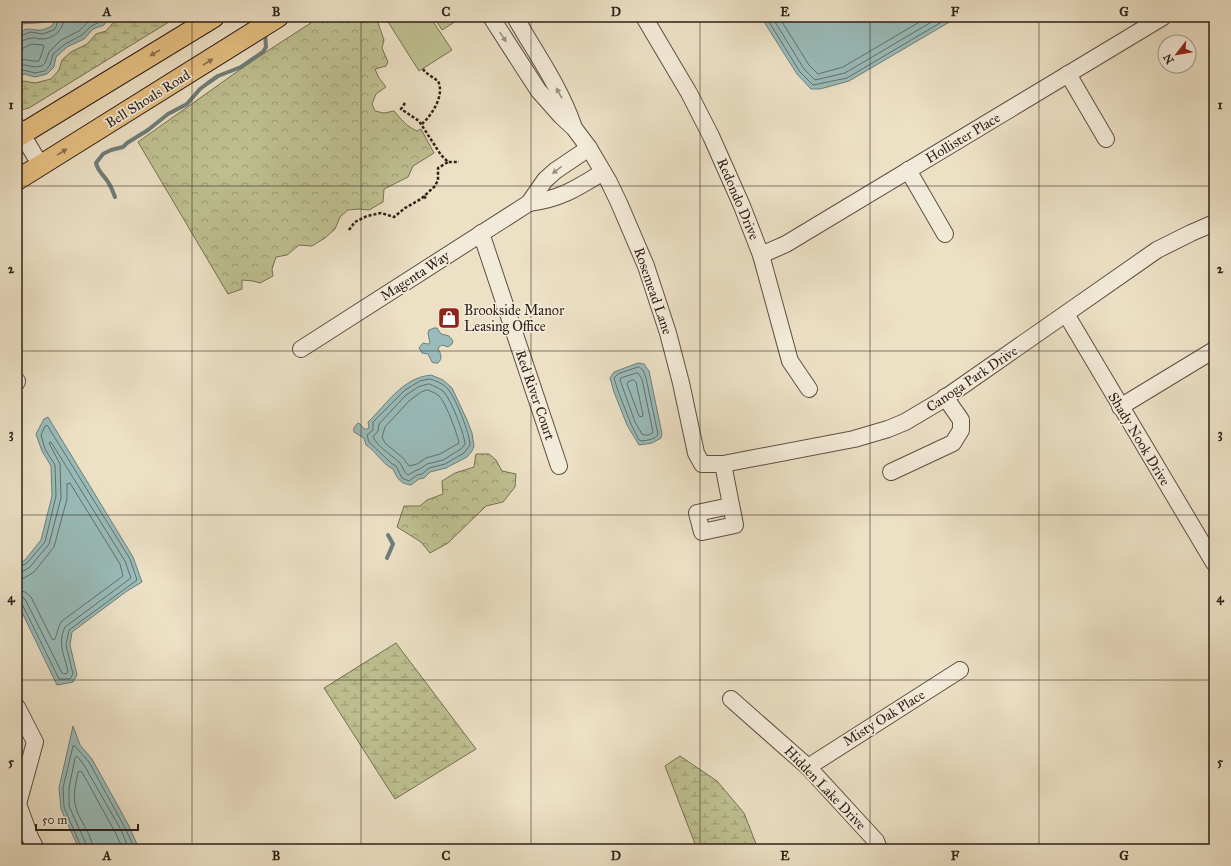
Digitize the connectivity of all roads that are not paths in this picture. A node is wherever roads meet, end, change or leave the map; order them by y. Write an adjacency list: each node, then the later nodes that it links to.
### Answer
1 (214, 17): 9 (main road, one-way to 9)
2 (278, 17): 12 (main road, Bell Shoals Road, one-way to 2)
3 (515, 17): 8 (street, Rosemead Lane, one-way to 3)
4 (644, 17): 20 (street, Redondo Drive)
5 (1163, 17): 7 (street, Hollister Place)
6 (495, 19): 8 (street, Rosemead Lane, one-way to 8)
7 (1068, 74): 10 (street); 13 (street, Hollister Place)
8 (574, 128): 11 (street, Rosemead Lane)
9 (19, 132): 12 (street)
10 (1106, 139)
11 (589, 148): 14 (street, Rosemead Lane); 16 (street, Magenta Way, one-way to 16)
12 (41, 166): 15 (main road, Bell Shoals Road)
13 (908, 170): 19 (street); 20 (street, Hollister Place)
14 (603, 172): 16 (street, Magenta Way); 27 (street, Rosemead Lane)
15 (17, 180)
16 (529, 202): 18 (street, Magenta Way)
17 (1214, 223): 21 (street, Canoga Park Drive)
18 (481, 233): 22 (street, Magenta Way); 29 (street, Red River Court)
19 (945, 234)
20 (760, 255): 24 (street, Redondo Drive)
21 (1066, 314): 25 (street, Canoga Park Drive); 26 (street, Shady Nook Drive)
22 (301, 350)
23 (1214, 350): 26 (street)
24 (809, 389)
25 (945, 398): 28 (street, Canoga Park Drive); 30 (street)
26 (1120, 407): 32 (street, Shady Nook Drive)
27 (702, 464): 28 (street, Canoga Park Drive)
28 (722, 464): 31 (street)
29 (559, 466)
30 (890, 472)
31 (730, 506)
32 (1214, 564)
33 (960, 670): 36 (street, Misty Oak Place)
34 (731, 699): 36 (street, Hidden Lake Drive)
35 (17, 707): 37 (street)
36 (808, 766): 38 (street, Hidden Lake Drive)
37 (36, 849)
38 (879, 849)

